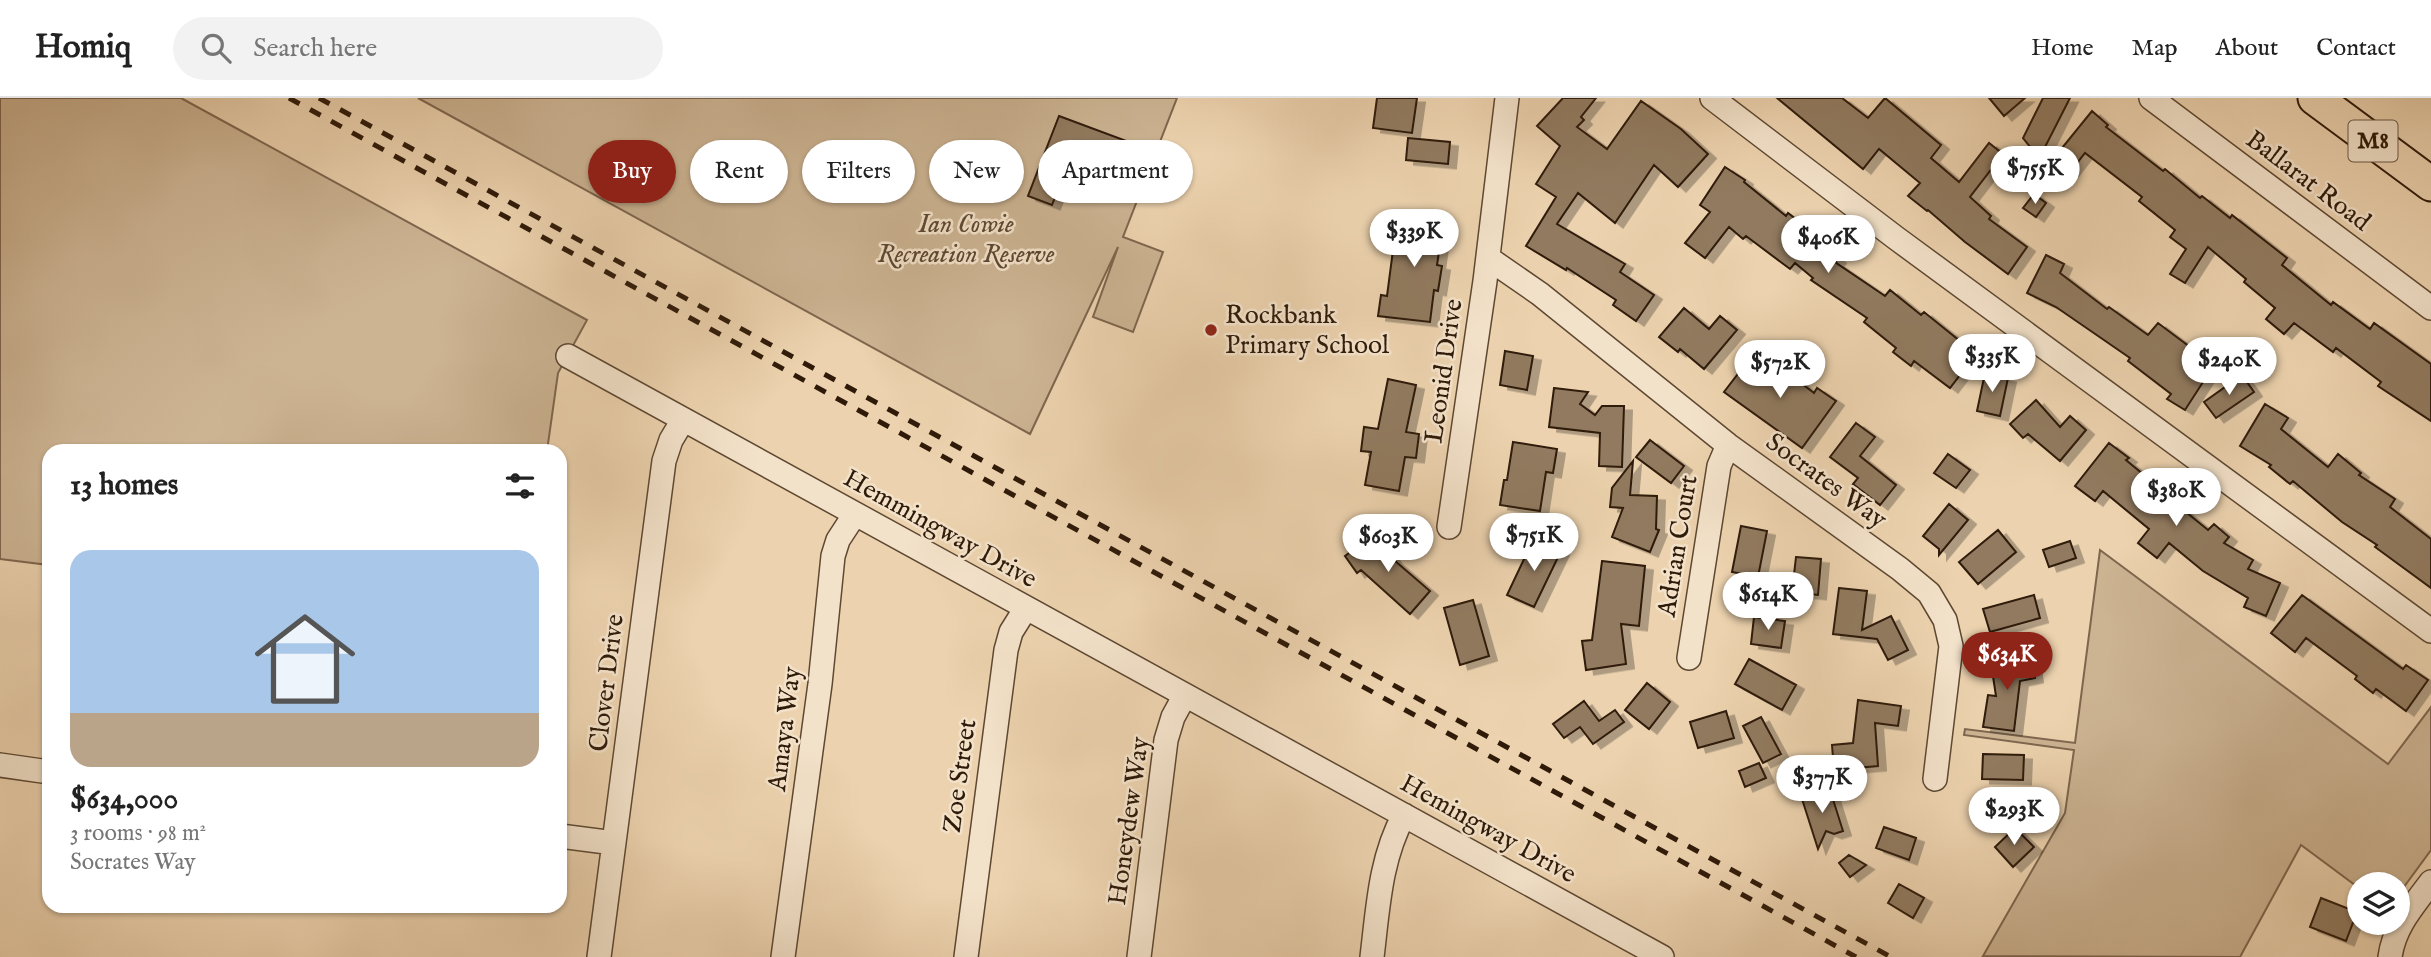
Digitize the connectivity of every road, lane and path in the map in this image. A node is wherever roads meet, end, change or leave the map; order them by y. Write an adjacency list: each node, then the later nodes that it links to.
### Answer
1 (1507, 98): 6 (street, Leonid Drive)
2 (1712, 98): 14 (street)
3 (2151, 98): 7 (street, Ballarat Road)
4 (2315, 98): 5 (highway, M8)
5 (2431, 184)
6 (1486, 270): 10 (street, Socrates Way); 12 (street, Leonid Drive)
7 (2431, 308)
8 (568, 356): 9 (street, Hemmingway Drive)
9 (683, 419): 11 (street, Hemmingway Drive); 23 (street, Clover Drive)
10 (1728, 445): 15 (street, Adrian Court); 20 (street, Socrates Way)
11 (855, 514): 13 (street, Hemmingway Drive); 26 (street, Amaya Way)
12 (1448, 527)
13 (1026, 608): 16 (street, Hemmingway Drive); 27 (street, Zoe Street)
14 (2431, 631)
15 (1689, 658)
16 (1185, 695): 17 (street, Hemmingway Drive); 28 (street, Honeydew Way)
17 (1286, 750): 21 (street, Hemingway Drive)
18 (0, 765): 19 (street)
19 (42, 771)
20 (1935, 779)
21 (1404, 815): 29 (street); 30 (street, Hemingway Drive)
22 (567, 837): 23 (street)
23 (614, 843): 25 (street, Clover Drive)
24 (2431, 882): 31 (street)
25 (599, 957)
26 (783, 957)
27 (966, 957)
28 (1139, 957)
29 (1372, 957)
30 (1662, 957)
31 (2390, 957)

